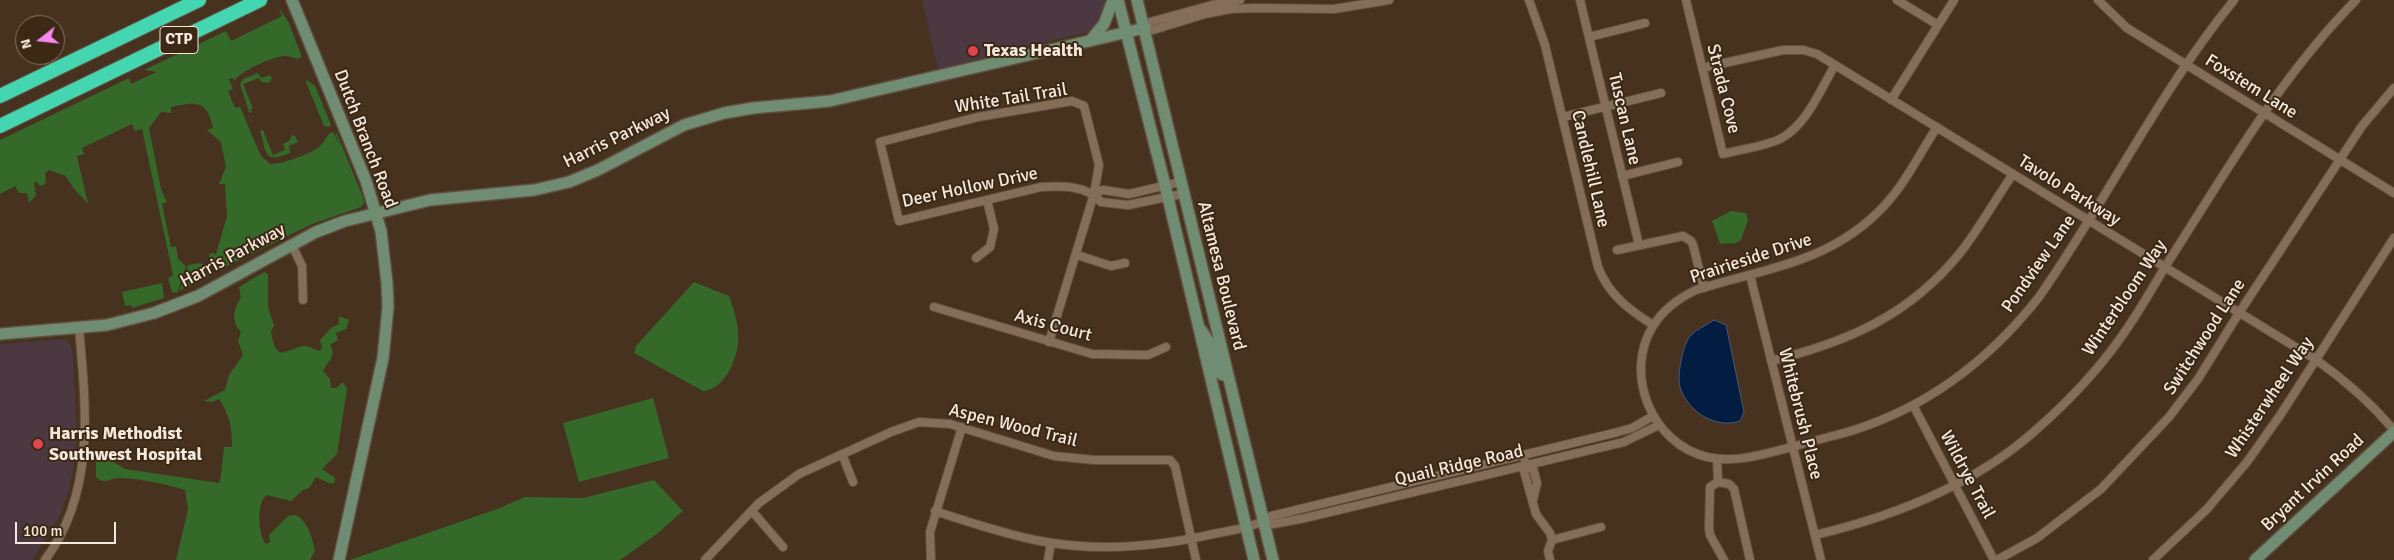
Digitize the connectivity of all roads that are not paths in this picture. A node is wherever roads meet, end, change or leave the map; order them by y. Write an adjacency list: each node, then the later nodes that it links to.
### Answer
1 (199, 0): 28 (highway, CTP)
2 (260, 0): 33 (highway, CTP)
3 (292, 0): 46 (street, Dutch Branch Road)
4 (1113, 0): 22 (street)
5 (1118, 0): 20 (street, Altamesa Boulevard)
6 (1137, 0): 19 (street, Altamesa Boulevard)
7 (1389, 0): 16 (street, Harris Parkway)
8 (1529, 0): 32 (street, Candlehill Lane)
9 (1580, 0): 21 (street, Tuscan Lane)
10 (1686, 0): 25 (street, Strada Cove)
11 (1897, 0): 18 (street)
12 (1954, 0): 18 (street)
13 (2098, 0): 24 (street, Foxstem Lane)
14 (2234, 0): 24 (street, Pondview Lane)
15 (2356, 0): 31 (street, Winterbloom Way)
16 (1240, 3): 19 (street, Harris Parkway)
17 (1644, 24): 21 (street)
18 (1938, 25): 29 (street)
19 (1145, 28): 20 (street, Harris Parkway); 40 (street, Altamesa Boulevard)
20 (1128, 33): 22 (street, Harris Parkway); 41 (street, Altamesa Boulevard)
21 (1589, 37): 30 (street, Tuscan Lane)
22 (1090, 41): 46 (street, Harris Parkway)
23 (1835, 65): 25 (street, Tavolo Parkway); 25 (street, Strada Cove); 29 (street, Tavolo Parkway)
24 (2186, 65): 31 (street, Foxstem Lane); 47 (street, Pondview Lane)
25 (1702, 68)
26 (2394, 88): 36 (street, Switchwood Lane)
27 (1662, 93): 30 (street)
28 (0, 96)
29 (1891, 100): 34 (street, Tavolo Parkway)
30 (1606, 107): 32 (street); 39 (street, Tuscan Lane)
31 (2264, 112): 36 (street, Foxstem Lane); 55 (street, Winterbloom Way)
32 (1563, 117): 61 (street, Candlehill Lane)
33 (0, 126)
34 (1937, 127): 38 (street, Tavolo Parkway); 56 (street, Prairieside Drive)
35 (880, 142): 43 (street, White Tail Trail); 45 (street, Deer Hollow Drive)
36 (2339, 159): 42 (street, Foxstem Lane); 60 (street, Switchwood Lane)
37 (1678, 162): 39 (street)
38 (2012, 174): 47 (street, Tavolo Parkway); 68 (street)
39 (1622, 176): 50 (street, Tuscan Lane)
40 (1180, 182): 41 (street, Deer Hollow Drive); 44 (street, Altamesa Boulevard)
41 (1166, 191): 43 (street, Deer Hollow Drive); 43 (street, Deer Hollow Drive); 44 (street, Deer Hollow Drive); 62 (street, Altamesa Boulevard)
42 (2394, 193)
43 (1094, 194): 45 (street, Deer Hollow Drive); 52 (street, White Tail Trail)
44 (1182, 194): 69 (street, Altamesa Boulevard)
45 (987, 200): 53 (street)
46 (376, 212): 49 (street, Harris Parkway); 94 (street, Dutch Branch Road)
47 (2088, 220): 55 (street, Tavolo Parkway); 70 (street, Pondview Lane)
48 (2394, 238): 67 (street, Whisterwheel Way)
49 (292, 245): 58 (street); 63 (street, Harris Parkway)
50 (1639, 245): 51 (street); 57 (street)
51 (1617, 250)
52 (1077, 255): 54 (street); 65 (street, White Tail Trail)
53 (976, 258)
54 (1125, 263)
55 (2165, 268): 60 (street, Tavolo Parkway); 82 (street, Winterbloom Way)
56 (1750, 275): 57 (street, Prairieside Drive); 68 (street, Whitebrush Place)
57 (1704, 288): 61 (street, Prairieside Drive)
58 (303, 300)
59 (934, 308): 65 (street, Axis Court)
60 (2239, 313): 67 (street, Tavolo Parkway); 105 (street, Switchwood Lane)
61 (1653, 325): 71 (street, Prairieside Drive)
62 (1198, 327): 69 (street); 86 (street, Altamesa Boulevard)
63 (79, 328): 64 (street, Harris Parkway); 93 (street)
64 (0, 334)
65 (1049, 342): 66 (street, Axis Court)
66 (1166, 347)
67 (2315, 359): 74 (street, Tavolo Parkway); 106 (street, Whisterwheel Way)
68 (1771, 361): 75 (street, Whitebrush Place)
69 (1227, 375): 85 (street, Altamesa Boulevard)
70 (1912, 405): 75 (street, Pondview Lane); 82 (street, Wildrye Trail)
71 (1653, 416): 72 (street, Pondview Lane); 77 (street, Quail Ridge Road)
72 (1659, 425): 78 (street, Pondview Lane); 79 (street, Quail Ridge Road)
73 (962, 427): 76 (street, Aspen Wood Trail); 84 (street); 89 (street, Aspen Wood Trail)
74 (2394, 431): 107 (street, Bryant Irvin Road)
75 (1793, 446): 78 (street, Pondview Lane); 88 (street, Whitebrush Place)
76 (842, 454): 80 (street); 83 (street, Aspen Wood Trail)
77 (1523, 455): 79 (street); 85 (street, Quail Ridge Road)
78 (1717, 459): 81 (street)
79 (1526, 467): 85 (street, Quail Ridge Road); 90 (street)
80 (853, 482)
81 (1718, 482): 102 (street); 103 (street)
82 (1955, 485): 88 (street, Winterbloom Way); 105 (street, Wildrye Trail)
83 (752, 510): 92 (street); 95 (street, Aspen Wood Trail)
84 (935, 511): 91 (street, Quail Ridge Road); 96 (street)
85 (1263, 522): 86 (street, Quail Ridge Road); 100 (street, Altamesa Boulevard)
86 (1245, 527): 89 (street, Quail Ridge Road); 99 (street, Altamesa Boulevard)
87 (1602, 528): 90 (street)
88 (1815, 535): 104 (street, Whitebrush Place)
89 (1191, 539): 91 (street, Quail Ridge Road); 98 (street)
90 (1552, 540): 101 (street)
91 (1050, 543): 97 (street)
92 (783, 547)
93 (45, 560)
94 (339, 560)
95 (705, 560)
96 (930, 560)
97 (1048, 560)
98 (1196, 560)
99 (1254, 560)
100 (1273, 560)
101 (1550, 560)
102 (1724, 560)
103 (1750, 560)
104 (1821, 560)
105 (1996, 560)
106 (2152, 560)
107 (2255, 560)

